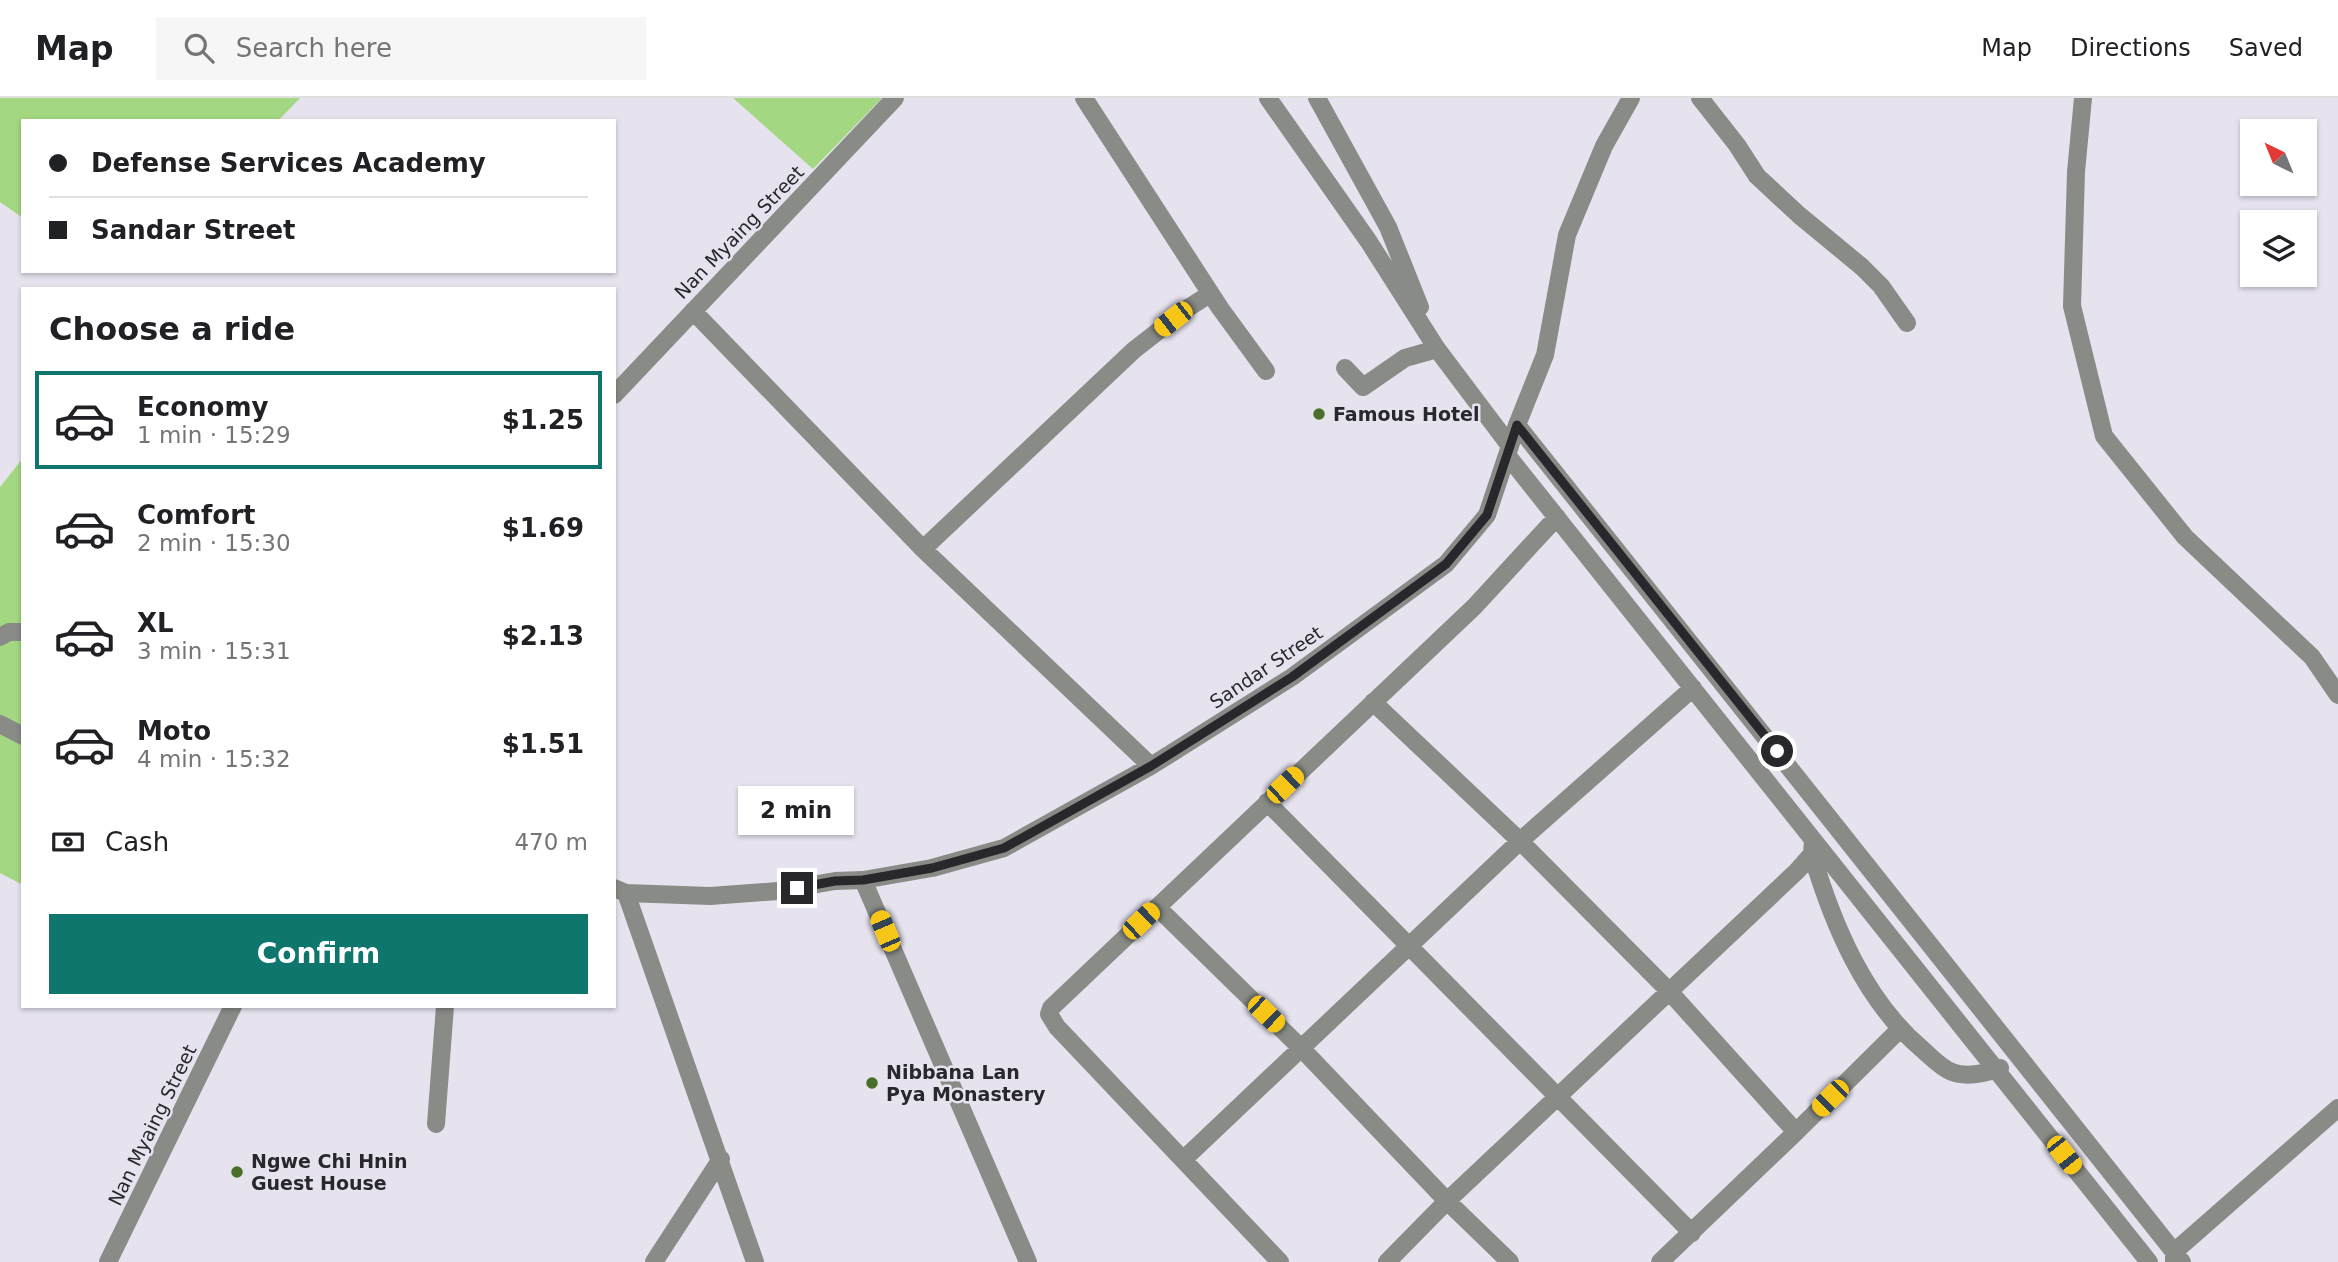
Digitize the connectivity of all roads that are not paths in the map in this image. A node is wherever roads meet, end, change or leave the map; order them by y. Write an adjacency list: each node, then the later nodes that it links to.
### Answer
1 (895, 98): 9 (street, Nan Myaing Street)
2 (1084, 98): 8 (street)
3 (1268, 98): 11 (street)
4 (1317, 98): 11 (street)
5 (1631, 98): 15 (street, Sandar Street)
6 (1700, 98): 10 (street)
7 (2083, 98): 22 (street)
8 (1210, 294): 13 (street); 18 (street)
9 (693, 311): 14 (street, Nan Myaing Street); 18 (street)
10 (1907, 323)
11 (1437, 349): 12 (street); 16 (street)
12 (1345, 368)
13 (1266, 371)
14 (616, 393)
15 (1517, 425): 16 (street, Sandar Street); 48 (street)
16 (1509, 451): 17 (street); 26 (street, Sandar Street)
17 (1557, 517): 21 (street); 23 (street)
18 (923, 549): 26 (street)
19 (21, 632): 20 (street)
20 (0, 637)
21 (1693, 688): 28 (street); 29 (street)
22 (2338, 695)
23 (1373, 702): 27 (street); 28 (street)
24 (0, 724): 25 (street)
25 (21, 735)
26 (1151, 766): 30 (street, Sandar Street)
27 (1268, 802): 32 (street); 33 (street)
28 (1520, 841): 33 (street); 34 (street)
29 (1813, 847): 34 (street); 37 (street); 39 (street)
30 (863, 880): 31 (street, Sandar Street); 52 (street)
31 (620, 890): 44 (street)
32 (1157, 906): 38 (street); 45 (street)
33 (1408, 946): 38 (street); 40 (street)
34 (1668, 990): 40 (street); 43 (street)
35 (232, 1008): 49 (street, Nan Myaing Street)
36 (444, 1008): 42 (street)
37 (1899, 1030): 39 (street); 43 (street)
38 (1302, 1049): 45 (street); 46 (street)
39 (1998, 1068): 57 (street)
40 (1558, 1096): 46 (street); 47 (street)
41 (2338, 1108): 48 (street)
42 (436, 1124)
43 (1796, 1132): 47 (street)
44 (721, 1159): 50 (street); 51 (street)
45 (1184, 1159): 53 (street)
46 (1447, 1201): 54 (street); 55 (street)
47 (1692, 1233): 56 (street)
48 (2177, 1259)
49 (108, 1262)
50 (654, 1262)
51 (755, 1262)
52 (1028, 1262)
53 (1280, 1262)
54 (1387, 1262)
55 (1510, 1262)
56 (1660, 1262)
57 (2149, 1262)

